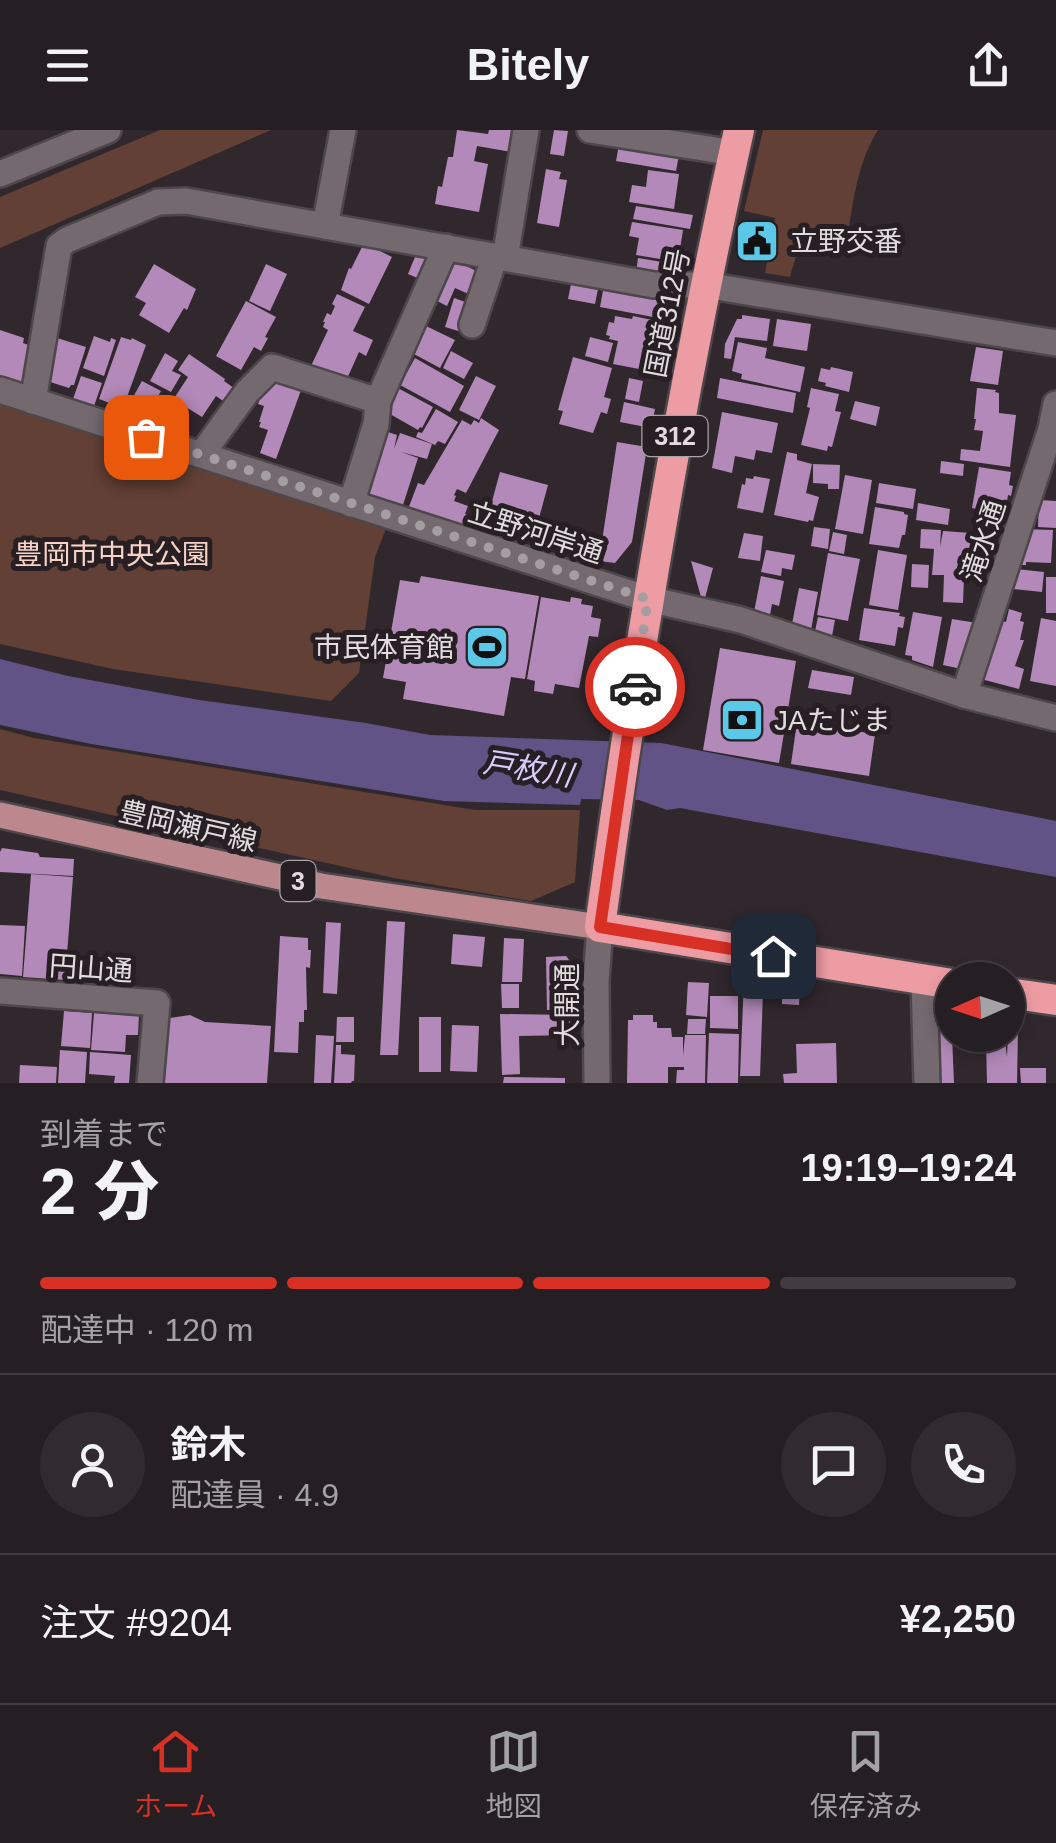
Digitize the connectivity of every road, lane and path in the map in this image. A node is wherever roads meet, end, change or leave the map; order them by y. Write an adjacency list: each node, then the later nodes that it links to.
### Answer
1 (108, 130): 6 (street)
2 (343, 130): 7 (street)
3 (526, 130): 9 (street)
4 (604, 131): 5 (street)
5 (736, 142): 10 (highway, 国道312号 / 312)
6 (0, 174)
7 (326, 226): 8 (street); 14 (street)
8 (446, 248): 9 (street); 15 (street)
9 (500, 257): 10 (street); 11 (street)
10 (705, 285): 12 (street); 19 (highway, 国道312号 / 312)
11 (472, 325)
12 (1056, 343)
13 (0, 390): 14 (street, 立野河岸通)
14 (33, 401): 17 (street, 立野河岸通)
15 (378, 401): 17 (street); 18 (street)
16 (1056, 404): 20 (street, 滝水通)
17 (200, 454): 18 (street, 立野河岸通)
18 (351, 504): 19 (street, 立野河岸通)
19 (648, 599): 20 (street, 立野河岸通); 23 (highway, 国道312号 / 312)
20 (964, 695): 21 (street, 立野河岸通)
21 (1056, 718)
22 (0, 815): 23 (main road, 豊岡瀬戸線 / 3)
23 (600, 927): 24 (highway); 30 (street, 大開通)
24 (935, 982)
25 (0, 991): 29 (street, 円山通)
26 (1025, 995): 27 (highway)
27 (1056, 1000)
28 (935, 1010): 31 (street)
29 (150, 1083)
30 (598, 1083)
31 (927, 1083)

